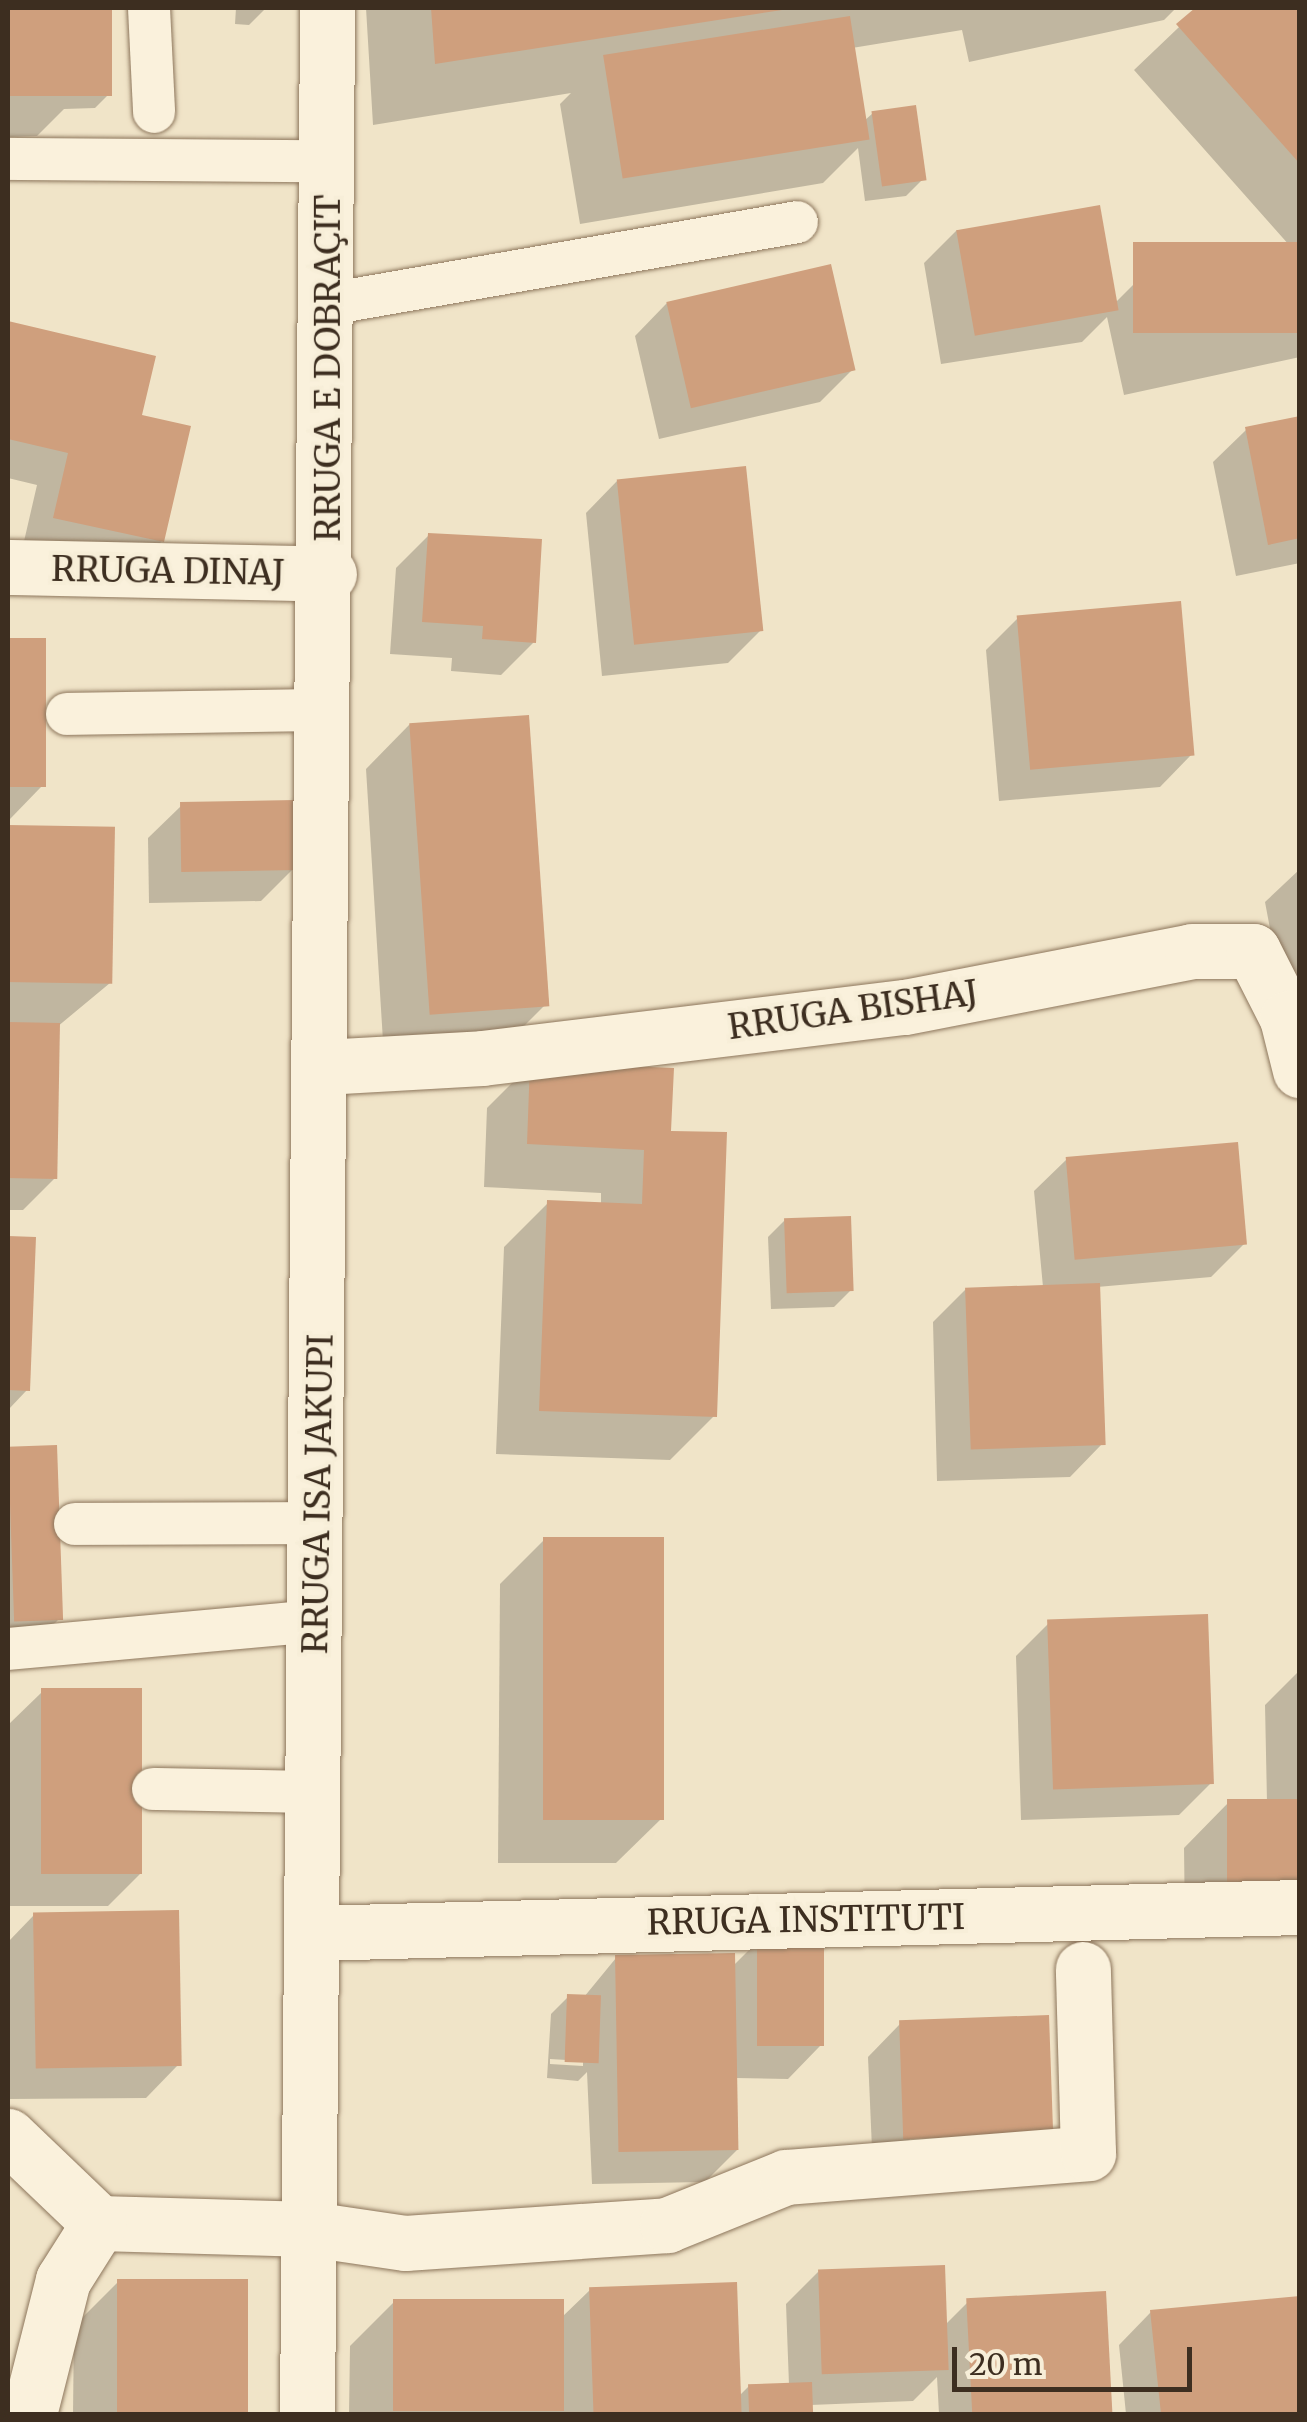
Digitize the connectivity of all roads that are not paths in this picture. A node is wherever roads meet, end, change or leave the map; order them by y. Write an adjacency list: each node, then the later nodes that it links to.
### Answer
1 (149, 8): 3 (lane)
2 (327, 8): 5 (street, RRUGA E DOBRAÇIT)
3 (154, 112)
4 (8, 159): 5 (lane, RRUGA E DOBRAÇIT)
5 (328, 161): 7 (street, RRUGA E DOBRAÇIT)
6 (797, 222): 7 (lane)
7 (328, 304): 9 (street, RRUGA E DOBRAÇIT)
8 (8, 567): 9 (street, RRUGA DINAJ)
9 (328, 574): 10 (street, RRUGA ISA JAKUPI)
10 (326, 710): 11 (lane); 12 (street, RRUGA ISA JAKUPI)
11 (66, 714)
12 (323, 1067): 13 (street, RRUGA BISHAJ); 14 (street, RRUGA ISA JAKUPI)
13 (1300, 1070)
14 (318, 1522): 15 (lane); 16 (street, RRUGA ISA JAKUPI)
15 (74, 1524)
16 (317, 1621): 17 (lane); 19 (street, RRUGA ISA JAKUPI)
17 (8, 1649)
18 (153, 1789): 19 (lane)
19 (315, 1792): 21 (street, RRUGA ISA JAKUPI)
20 (1300, 1907): 21 (street, RRUGA INSTITUTI)
21 (313, 1933): 25 (street, RRUGA ISA JAKUPI)
22 (1083, 1969): 25 (street)
23 (8, 2136): 24 (street)
24 (99, 2223): 25 (street); 26 (street)
25 (310, 2228): 27 (street, RRUGA ISA JAKUPI)
26 (28, 2414)
27 (308, 2414)

